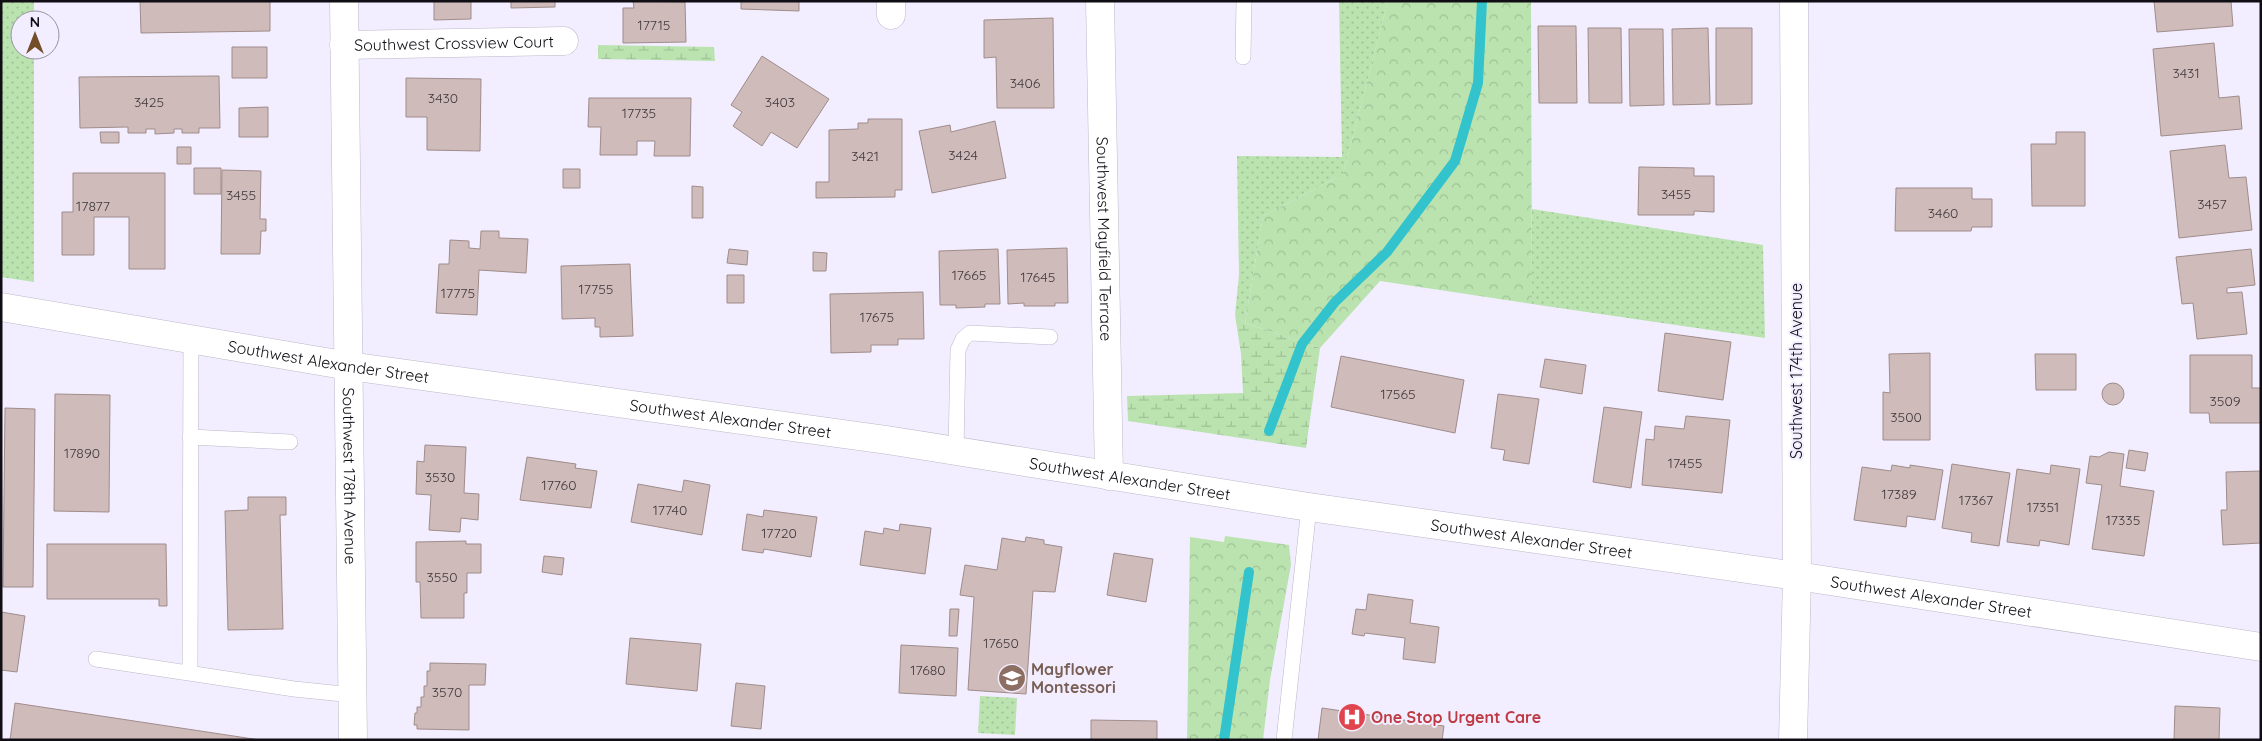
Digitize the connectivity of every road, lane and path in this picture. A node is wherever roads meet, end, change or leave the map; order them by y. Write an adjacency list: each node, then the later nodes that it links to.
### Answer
1 (344, 1): 6 (street, Southwest 178th Avenue)
2 (1100, 1): 15 (street, Southwest Mayfield Terrace)
3 (1244, 1): 7 (lane)
4 (1794, 1): 17 (street, Southwest 174th Avenue)
5 (564, 41): 6 (street, Southwest Crossview Court)
6 (344, 45): 11 (street, Southwest 178th Avenue)
7 (1243, 57)
8 (1, 307): 10 (street, Southwest Alexander Street)
9 (1050, 337): 14 (lane)
10 (191, 338): 11 (street, Southwest Alexander Street); 12 (lane)
11 (349, 366): 14 (street, Southwest Alexander Street); 21 (street, Southwest 178th Avenue)
12 (190, 437): 13 (lane); 20 (lane)
13 (290, 442)
14 (956, 451): 15 (street, Southwest Alexander Street)
15 (1109, 476): 16 (street, Southwest Alexander Street)
16 (1309, 507): 17 (street, Southwest Alexander Street); 23 (lane)
17 (1797, 576): 18 (street, Southwest Alexander Street); 24 (street, Southwest 174th Avenue)
18 (2261, 646)
19 (96, 659): 20 (lane)
20 (190, 673): 21 (lane)
21 (353, 695): 22 (street, Southwest 178th Avenue)
22 (353, 740)
23 (1284, 740)
24 (1793, 740)

